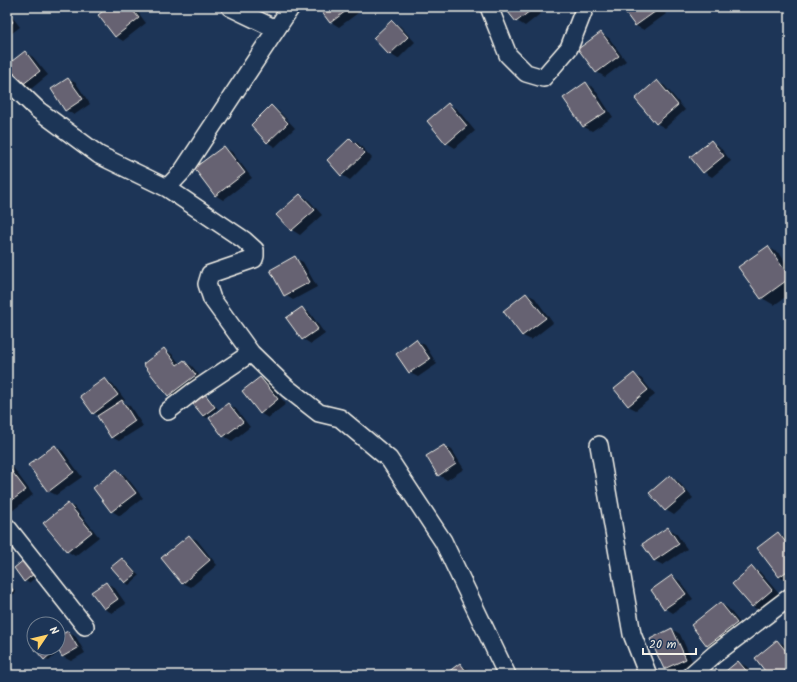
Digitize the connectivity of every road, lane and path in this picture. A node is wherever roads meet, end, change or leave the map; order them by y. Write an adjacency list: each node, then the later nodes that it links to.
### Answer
1 (230, 7): 5 (street)
2 (291, 7): 5 (street)
3 (489, 7): 4 (street)
4 (585, 7)
5 (276, 29): 7 (street)
6 (7, 80): 7 (street)
7 (167, 188): 8 (street)
8 (251, 353): 9 (street); 14 (street)
9 (168, 411)
10 (599, 445): 15 (street)
11 (7, 527): 13 (street)
12 (790, 597): 16 (street)
13 (85, 626)
14 (507, 675)
15 (648, 675)
16 (691, 675)

